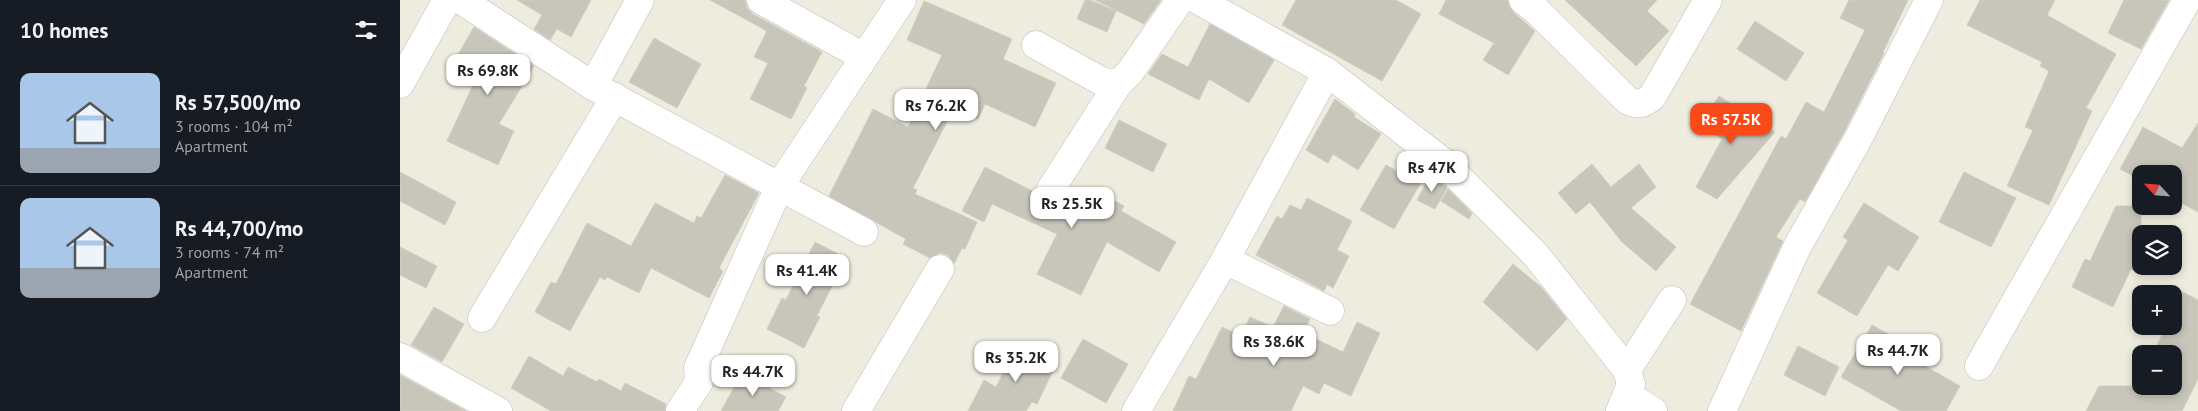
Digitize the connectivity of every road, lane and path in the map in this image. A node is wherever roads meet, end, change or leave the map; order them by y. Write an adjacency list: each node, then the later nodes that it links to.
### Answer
1 (447, 0): 15 (street)
2 (461, 0): 17 (street)
3 (640, 0): 17 (street)
4 (761, 0): 13 (street)
5 (902, 0): 13 (street)
6 (1180, 0): 16 (street)
7 (1198, 0): 14 (street)
8 (1523, 0): 9 (street)
9 (1708, 0)
10 (1929, 0): 34 (street)
11 (2187, 0): 27 (street)
12 (1036, 45): 16 (street)
13 (864, 58): 18 (street)
14 (1327, 72): 21 (street); 28 (street)
15 (400, 84)
16 (1118, 84): 19 (street)
17 (604, 91): 18 (street); 25 (street)
18 (780, 185): 20 (street); 30 (street)
19 (1051, 189)
20 (864, 232)
21 (1225, 260): 24 (street); 32 (street)
22 (940, 269): 31 (street)
23 (1672, 300): 28 (street)
24 (1330, 310)
25 (482, 318)
26 (400, 357): 29 (street)
27 (1979, 366)
28 (1624, 392): 33 (street)
29 (498, 411)
30 (680, 411)
31 (856, 411)
32 (1136, 411)
33 (1653, 411)
34 (1722, 411)

